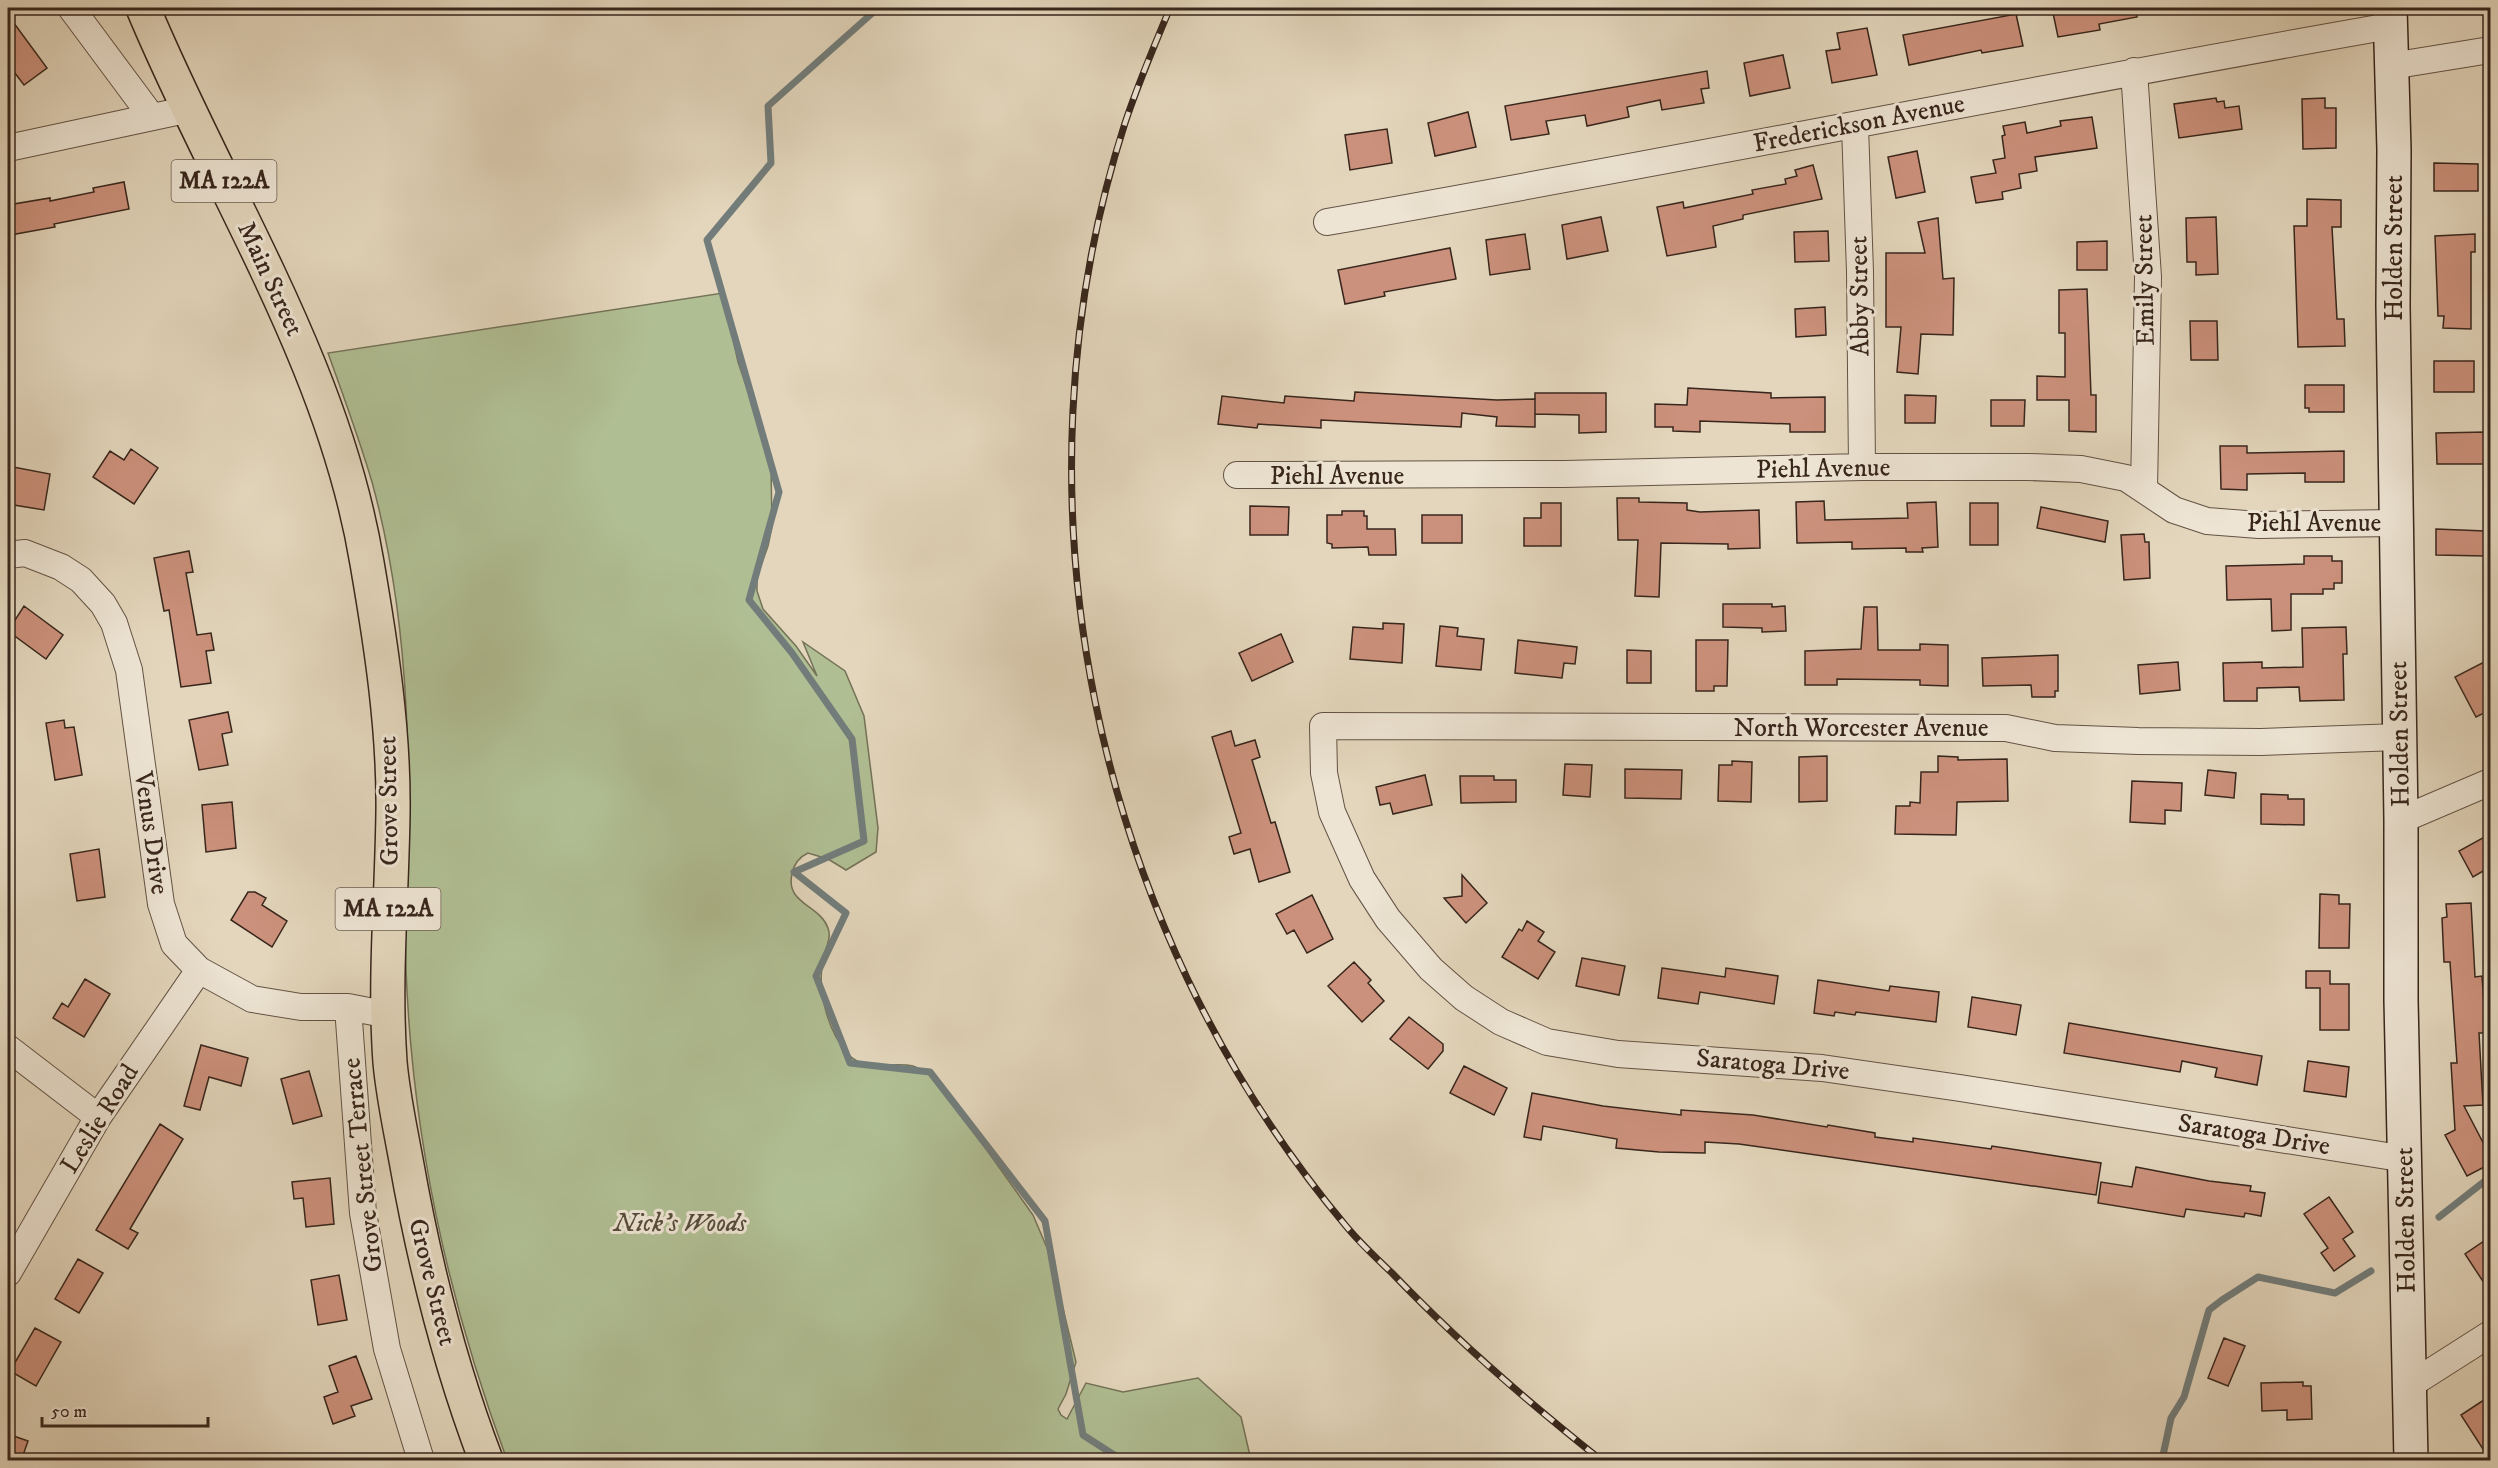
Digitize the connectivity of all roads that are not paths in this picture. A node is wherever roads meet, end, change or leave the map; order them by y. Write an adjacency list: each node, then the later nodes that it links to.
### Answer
1 (71, 8): 8 (street)
2 (143, 8): 7 (main road, Main Street / MA 122A)
3 (2390, 17): 5 (main road, Holden Street); 6 (street, Frederickson Avenue)
4 (2490, 50): 5 (street)
5 (2391, 66): 16 (main road, Holden Street)
6 (2134, 71): 9 (street, Frederickson Avenue); 15 (street, Emily Street)
7 (190, 109): 8 (street); 12 (main road, Main Street / MA 122A)
8 (152, 117): 10 (street)
9 (1855, 126): 11 (street, Frederickson Avenue); 13 (street, Abby Street)
10 (8, 148)
11 (1327, 222)
12 (305, 355): 24 (main road, Grove Street / MA 122A)
13 (1862, 467): 14 (street, Piehl Avenue); 15 (street, Piehl Avenue)
14 (1237, 475)
15 (2144, 489): 16 (street, Piehl Avenue)
16 (2396, 523): 19 (main road, Holden Street)
17 (8, 555): 22 (street, Venus Drive)
18 (1323, 726): 19 (street, North Worcester Avenue); 27 (street, Saratoga Drive)
19 (2399, 737): 21 (main road, Holden Street)
20 (2490, 783): 21 (street)
21 (2401, 820): 27 (main road, Holden Street)
22 (199, 970): 23 (street, Venus Drive); 26 (street, Leslie Road)
23 (348, 1007): 24 (street, Venus Drive); 31 (street, Grove Street Terrace)
24 (389, 1015): 32 (main road, Grove Street / MA 122A)
25 (8, 1048): 26 (street)
26 (98, 1117): 28 (street, Leslie Road)
27 (2406, 1159): 30 (main road, Holden Street)
28 (8, 1273)
29 (2490, 1334): 30 (street)
30 (2410, 1385): 33 (main road, Holden Street)
31 (421, 1461)
32 (486, 1461)
33 (2411, 1461)

